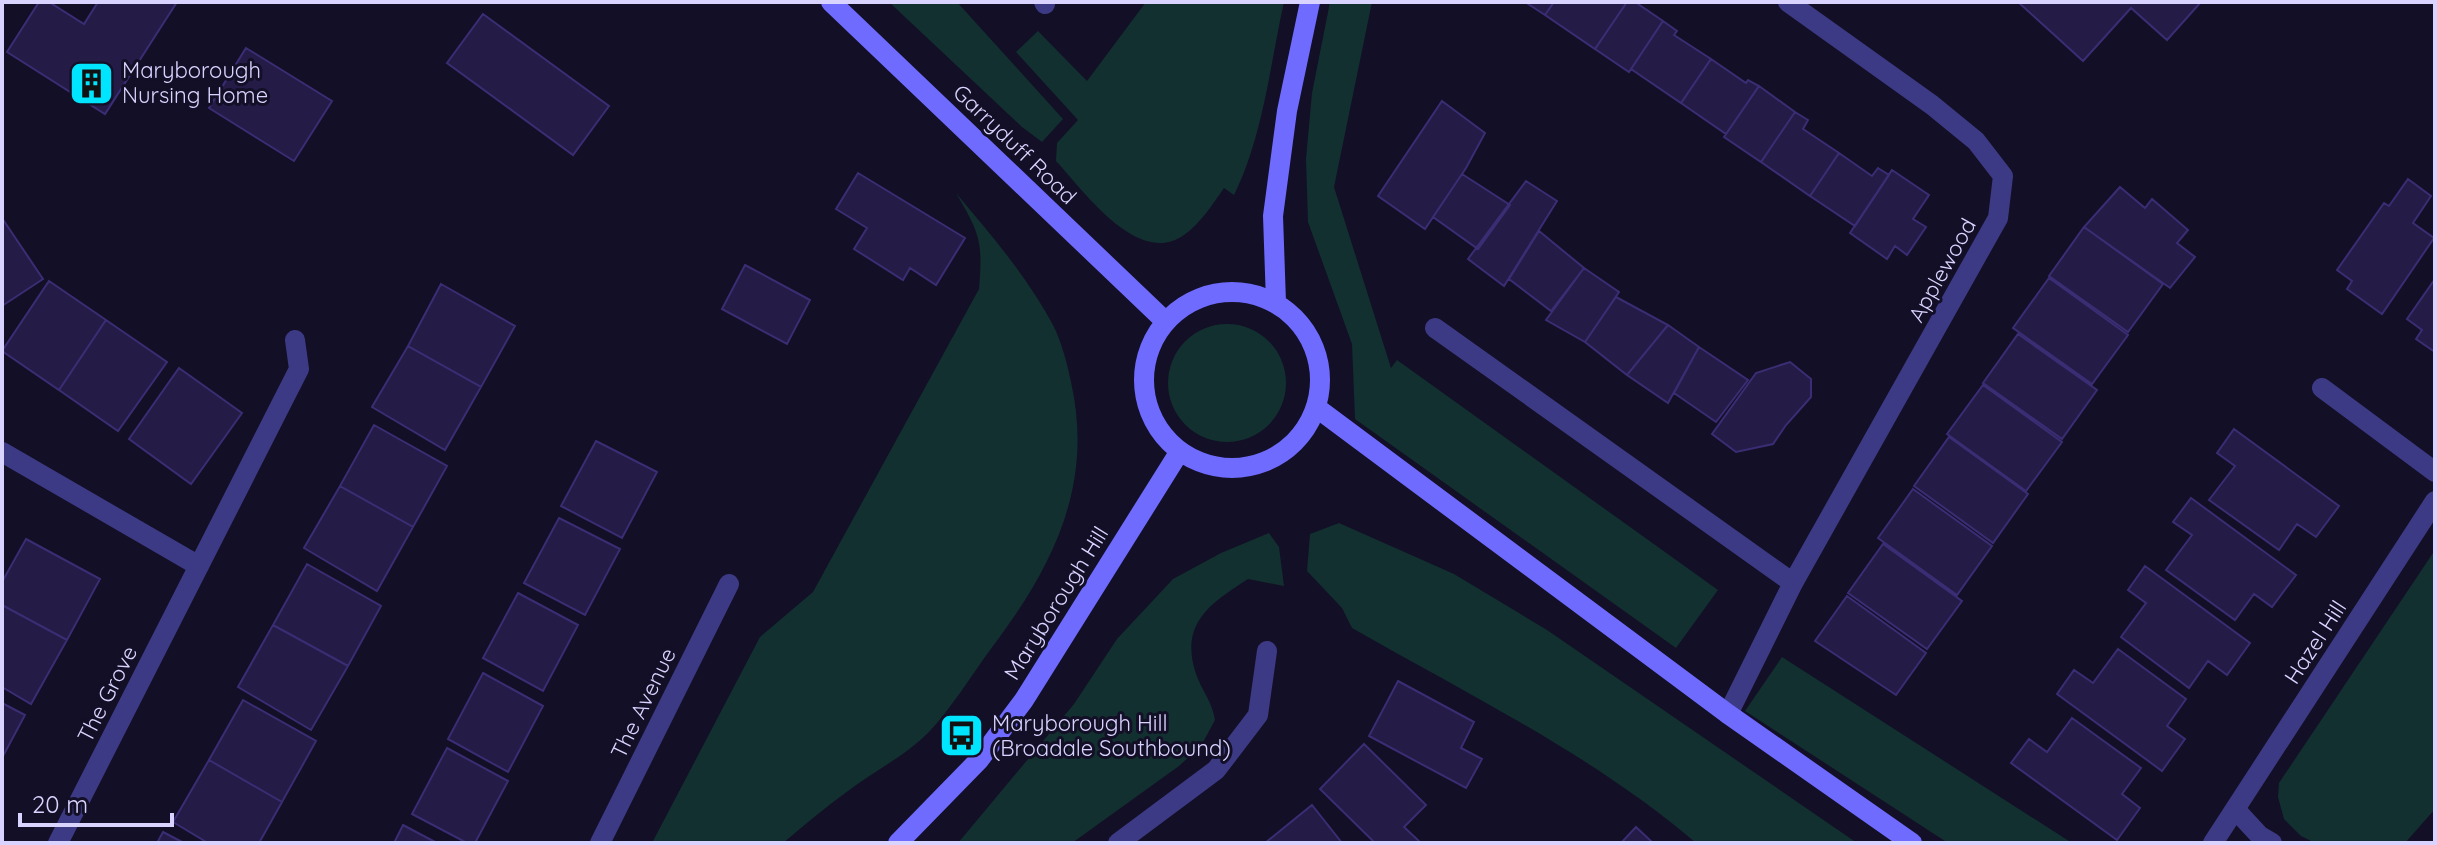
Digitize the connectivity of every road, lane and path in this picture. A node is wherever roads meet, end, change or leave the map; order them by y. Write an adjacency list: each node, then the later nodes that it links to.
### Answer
1 (831, 2): 5 (street, Garryduff Road)
2 (1310, 2): 4 (street)
3 (1788, 2): 15 (street, Applewood)
4 (1276, 302): 5 (street); 9 (street)
5 (1165, 321): 10 (street)
6 (1435, 328): 15 (street)
7 (295, 340): 14 (street, The Grove)
8 (2322, 388): 12 (street)
9 (1317, 408): 10 (street); 18 (street)
10 (1180, 451): 22 (street, Maryborough Hill)
11 (2, 452): 14 (street)
12 (2435, 472)
13 (2435, 501): 19 (street, Hazel Hill)
14 (199, 566): 20 (street, The Grove)
15 (1793, 583): 18 (street, Applewood)
16 (729, 584): 21 (street, The Avenue)
17 (1267, 651): 23 (street)
18 (1728, 714): 24 (street)
19 (2235, 809): 25 (street, Hazel Hill); 26 (street)
20 (58, 843)
21 (600, 843)
22 (898, 843)
23 (1118, 843)
24 (1912, 843)
25 (2213, 843)
26 (2272, 843)

